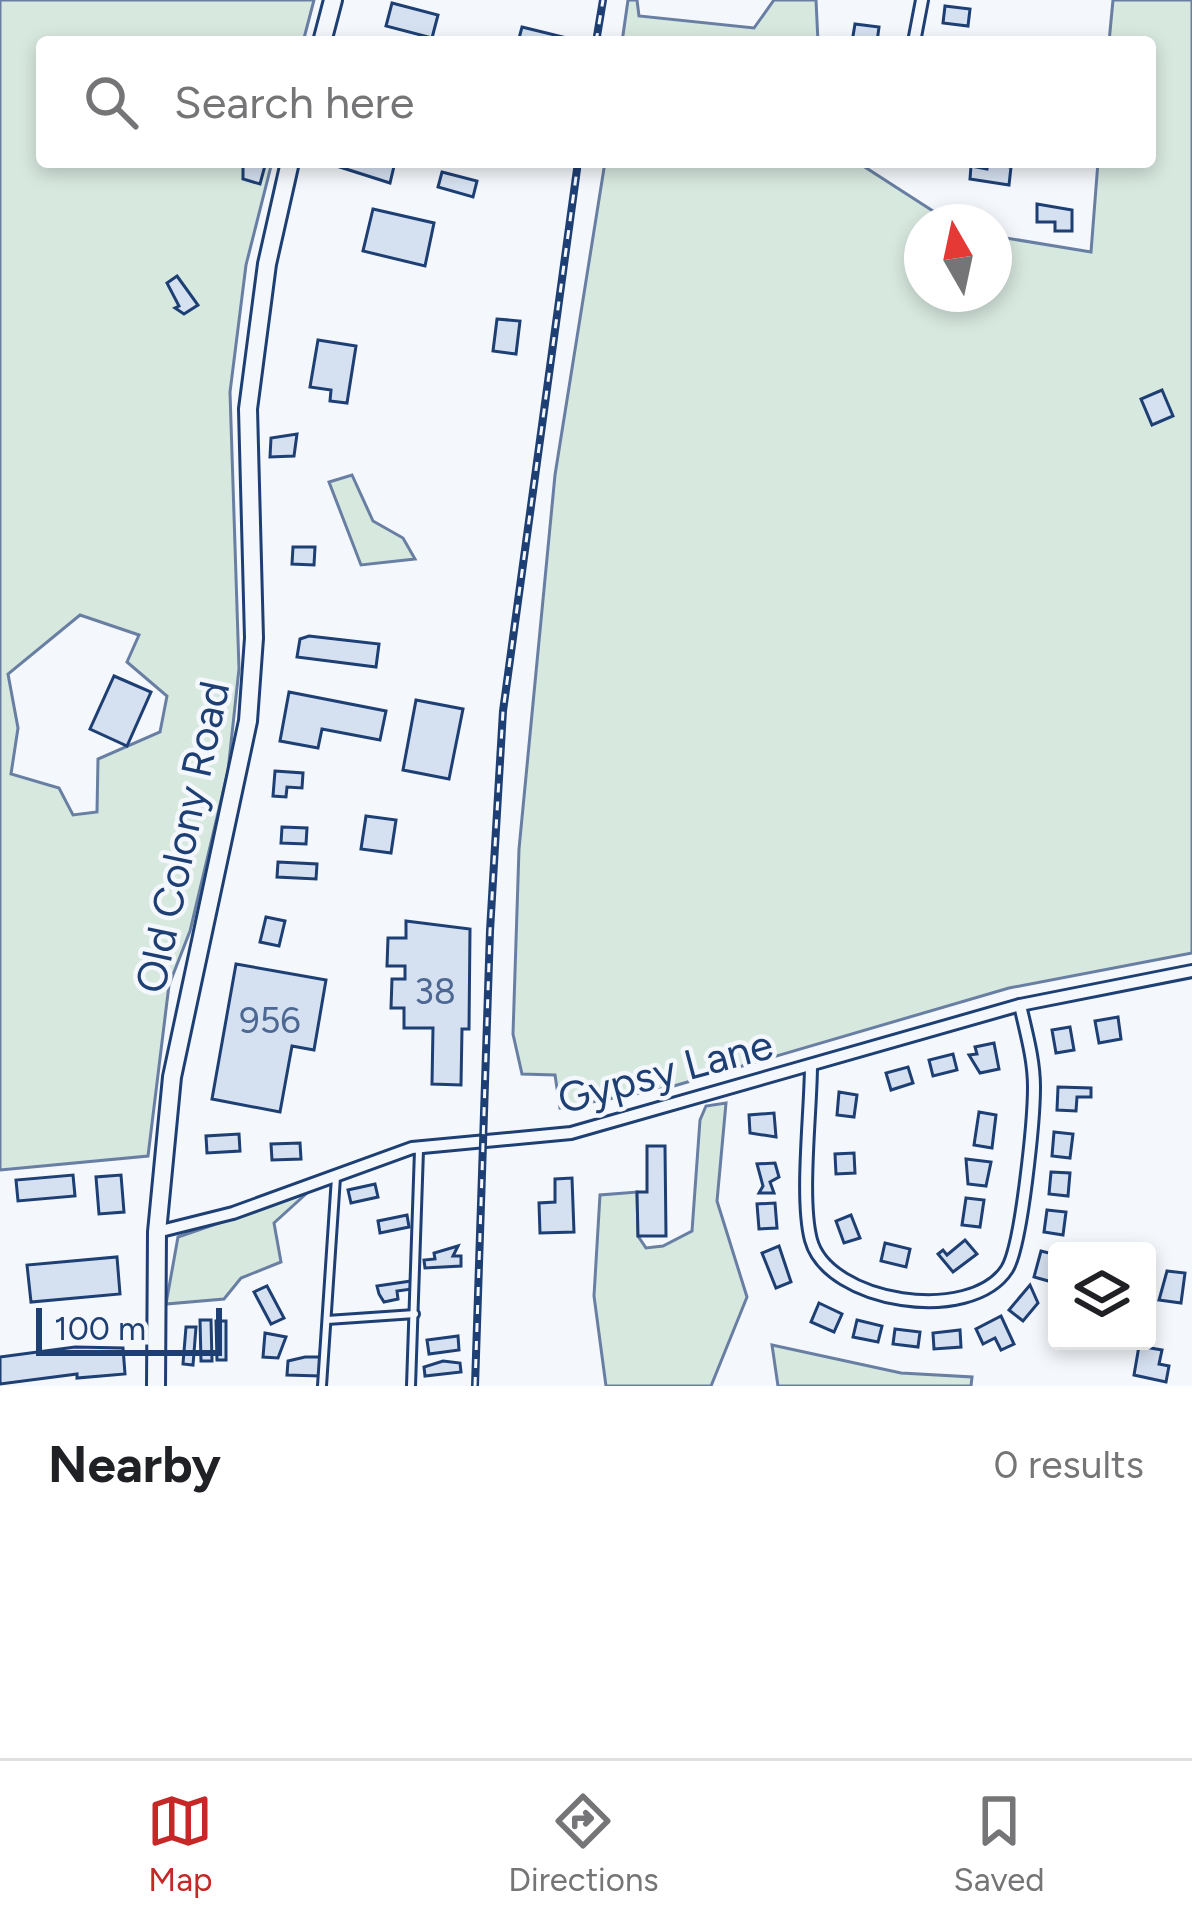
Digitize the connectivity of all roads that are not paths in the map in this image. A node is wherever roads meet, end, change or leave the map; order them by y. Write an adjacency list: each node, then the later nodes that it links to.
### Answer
1 (333, 0): 3 (main road)
2 (922, 0): 4 (street)
3 (324, 36)
4 (915, 36)
5 (289, 168): 11 (main road, Old Colony Road)
6 (1192, 971): 7 (street, Gypsy Lane)
7 (1020, 1005): 8 (street, Gypsy Lane); 8 (street)
8 (811, 1065): 9 (street, Gypsy Lane)
9 (419, 1146): 10 (street, Gypsy Lane); 12 (lane)
10 (336, 1174): 11 (street, Gypsy Lane); 13 (lane)
11 (158, 1232): 14 (main road, Old Colony Road)
12 (416, 1314): 13 (lane); 16 (lane)
13 (327, 1320): 15 (lane)
14 (156, 1386)
15 (322, 1386)
16 (411, 1386)

